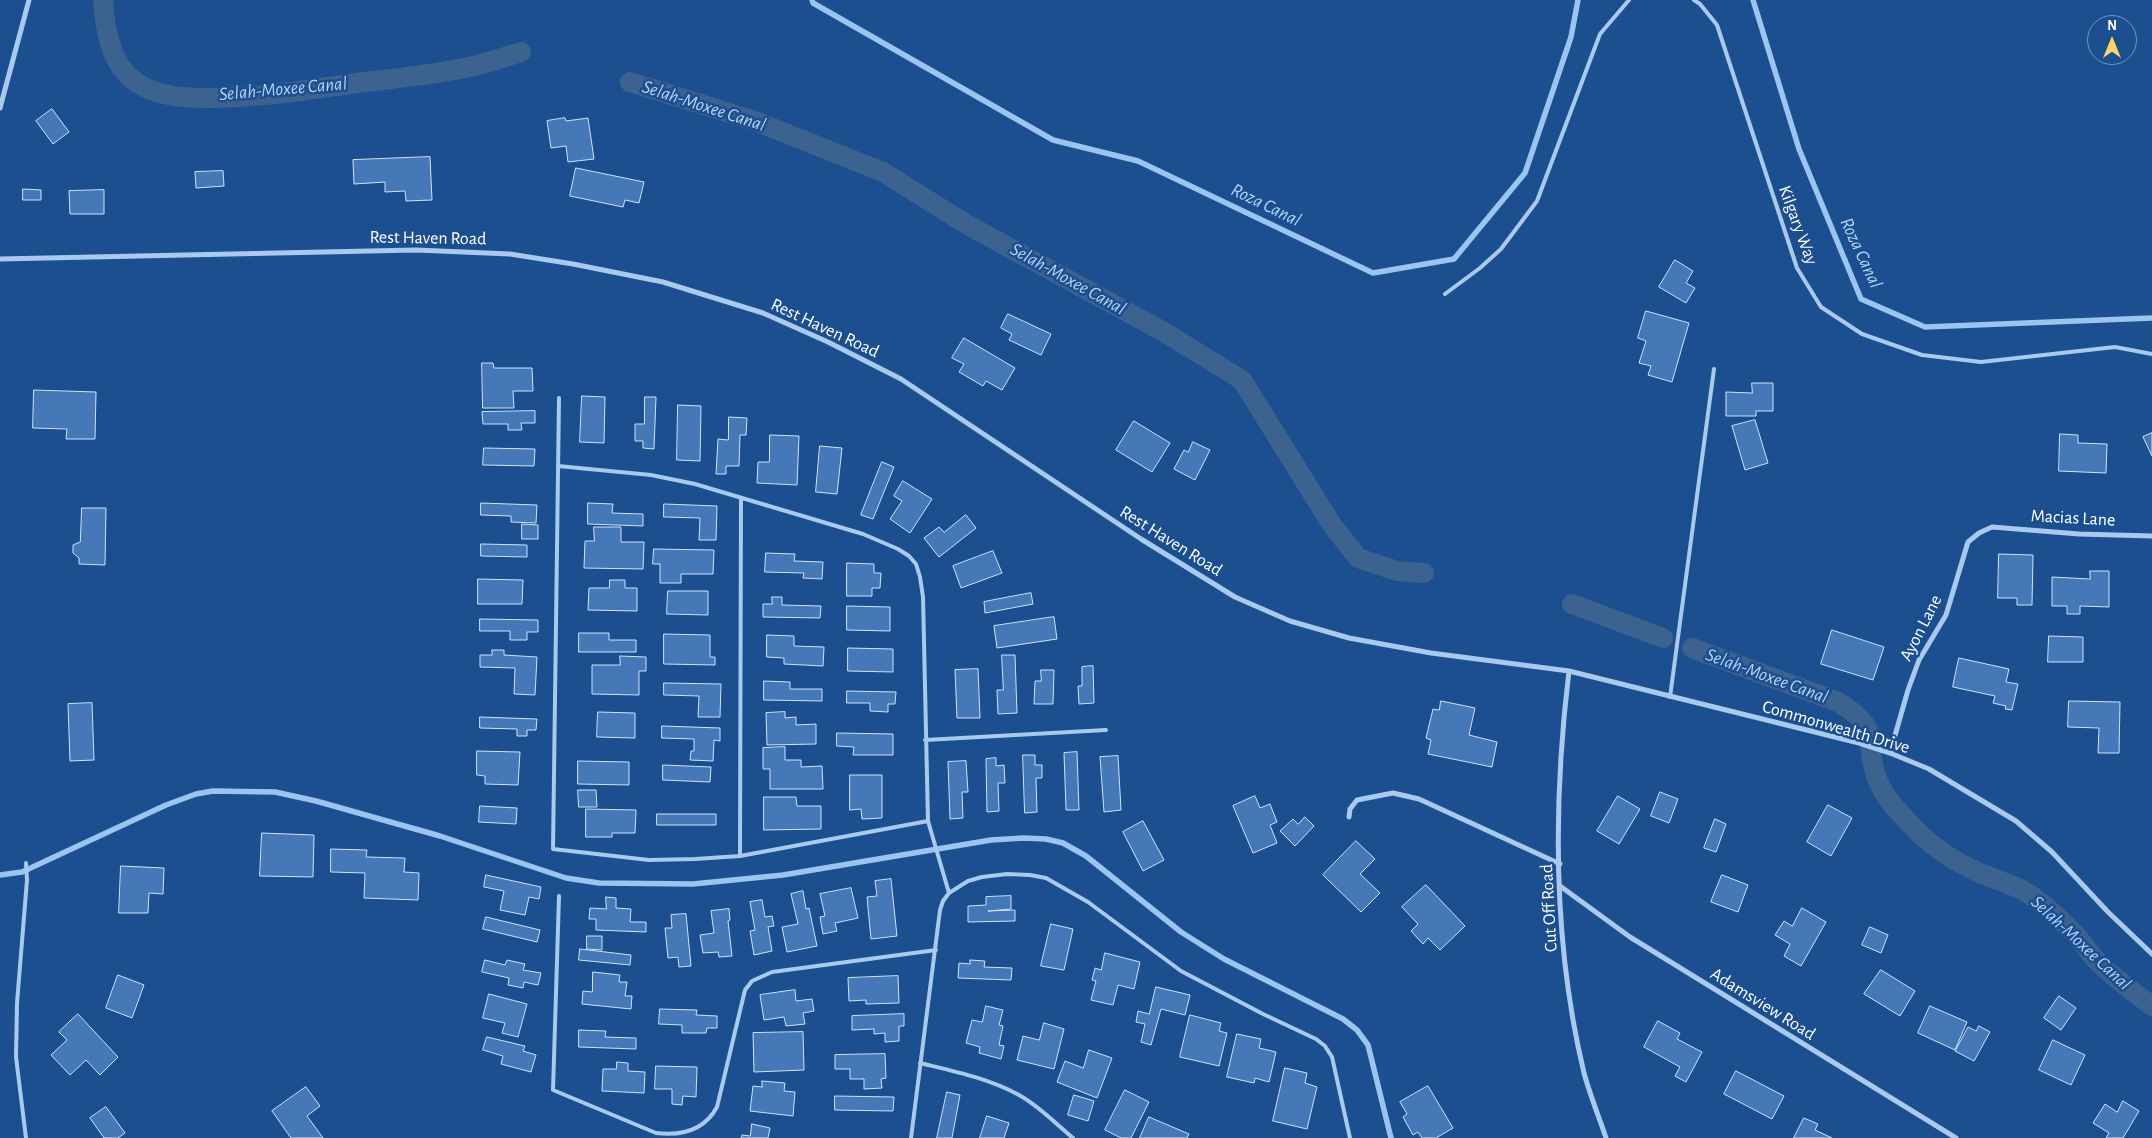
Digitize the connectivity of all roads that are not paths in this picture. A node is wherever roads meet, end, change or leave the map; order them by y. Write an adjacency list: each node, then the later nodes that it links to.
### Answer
1 (29, 0): 4 (street)
2 (1629, 0): 6 (lane)
3 (1694, 0): 7 (lane, Kilgary Way)
4 (0, 108)
5 (0, 259): 14 (street, Rest Haven Road)
6 (1445, 294)
7 (2152, 354)
8 (1714, 369): 15 (lane)
9 (559, 398): 10 (lane)
10 (558, 466): 11 (lane); 21 (lane)
11 (741, 498): 17 (lane); 21 (lane)
12 (1992, 527): 13 (street, Macias Lane); 18 (street, Ayon Lane)
13 (2152, 536)
14 (1569, 672): 15 (street, Commonwealth Drive); 23 (street, Cut Off Road)
15 (1670, 697): 18 (street, Commonwealth Drive)
16 (1106, 730): 17 (lane)
17 (925, 740): 20 (lane)
18 (1890, 753): 28 (street, Commonwealth Drive)
19 (1349, 817): 23 (street)
20 (928, 821): 21 (lane); 25 (lane)
21 (740, 856)
22 (26, 862): 30 (lane)
23 (1560, 864): 24 (street, Cut Off Road)
24 (1560, 886): 34 (street, Cut Off Road); 35 (street, Adamsview Road)
25 (949, 893): 27 (lane); 33 (lane)
26 (559, 896): 27 (lane)
27 (936, 950): 29 (lane)
28 (2152, 954)
29 (920, 1063): 31 (lane); 32 (lane)
30 (26, 1138)
31 (910, 1138)
32 (1073, 1138)
33 (1350, 1138)
34 (1606, 1138)
35 (1956, 1138)

